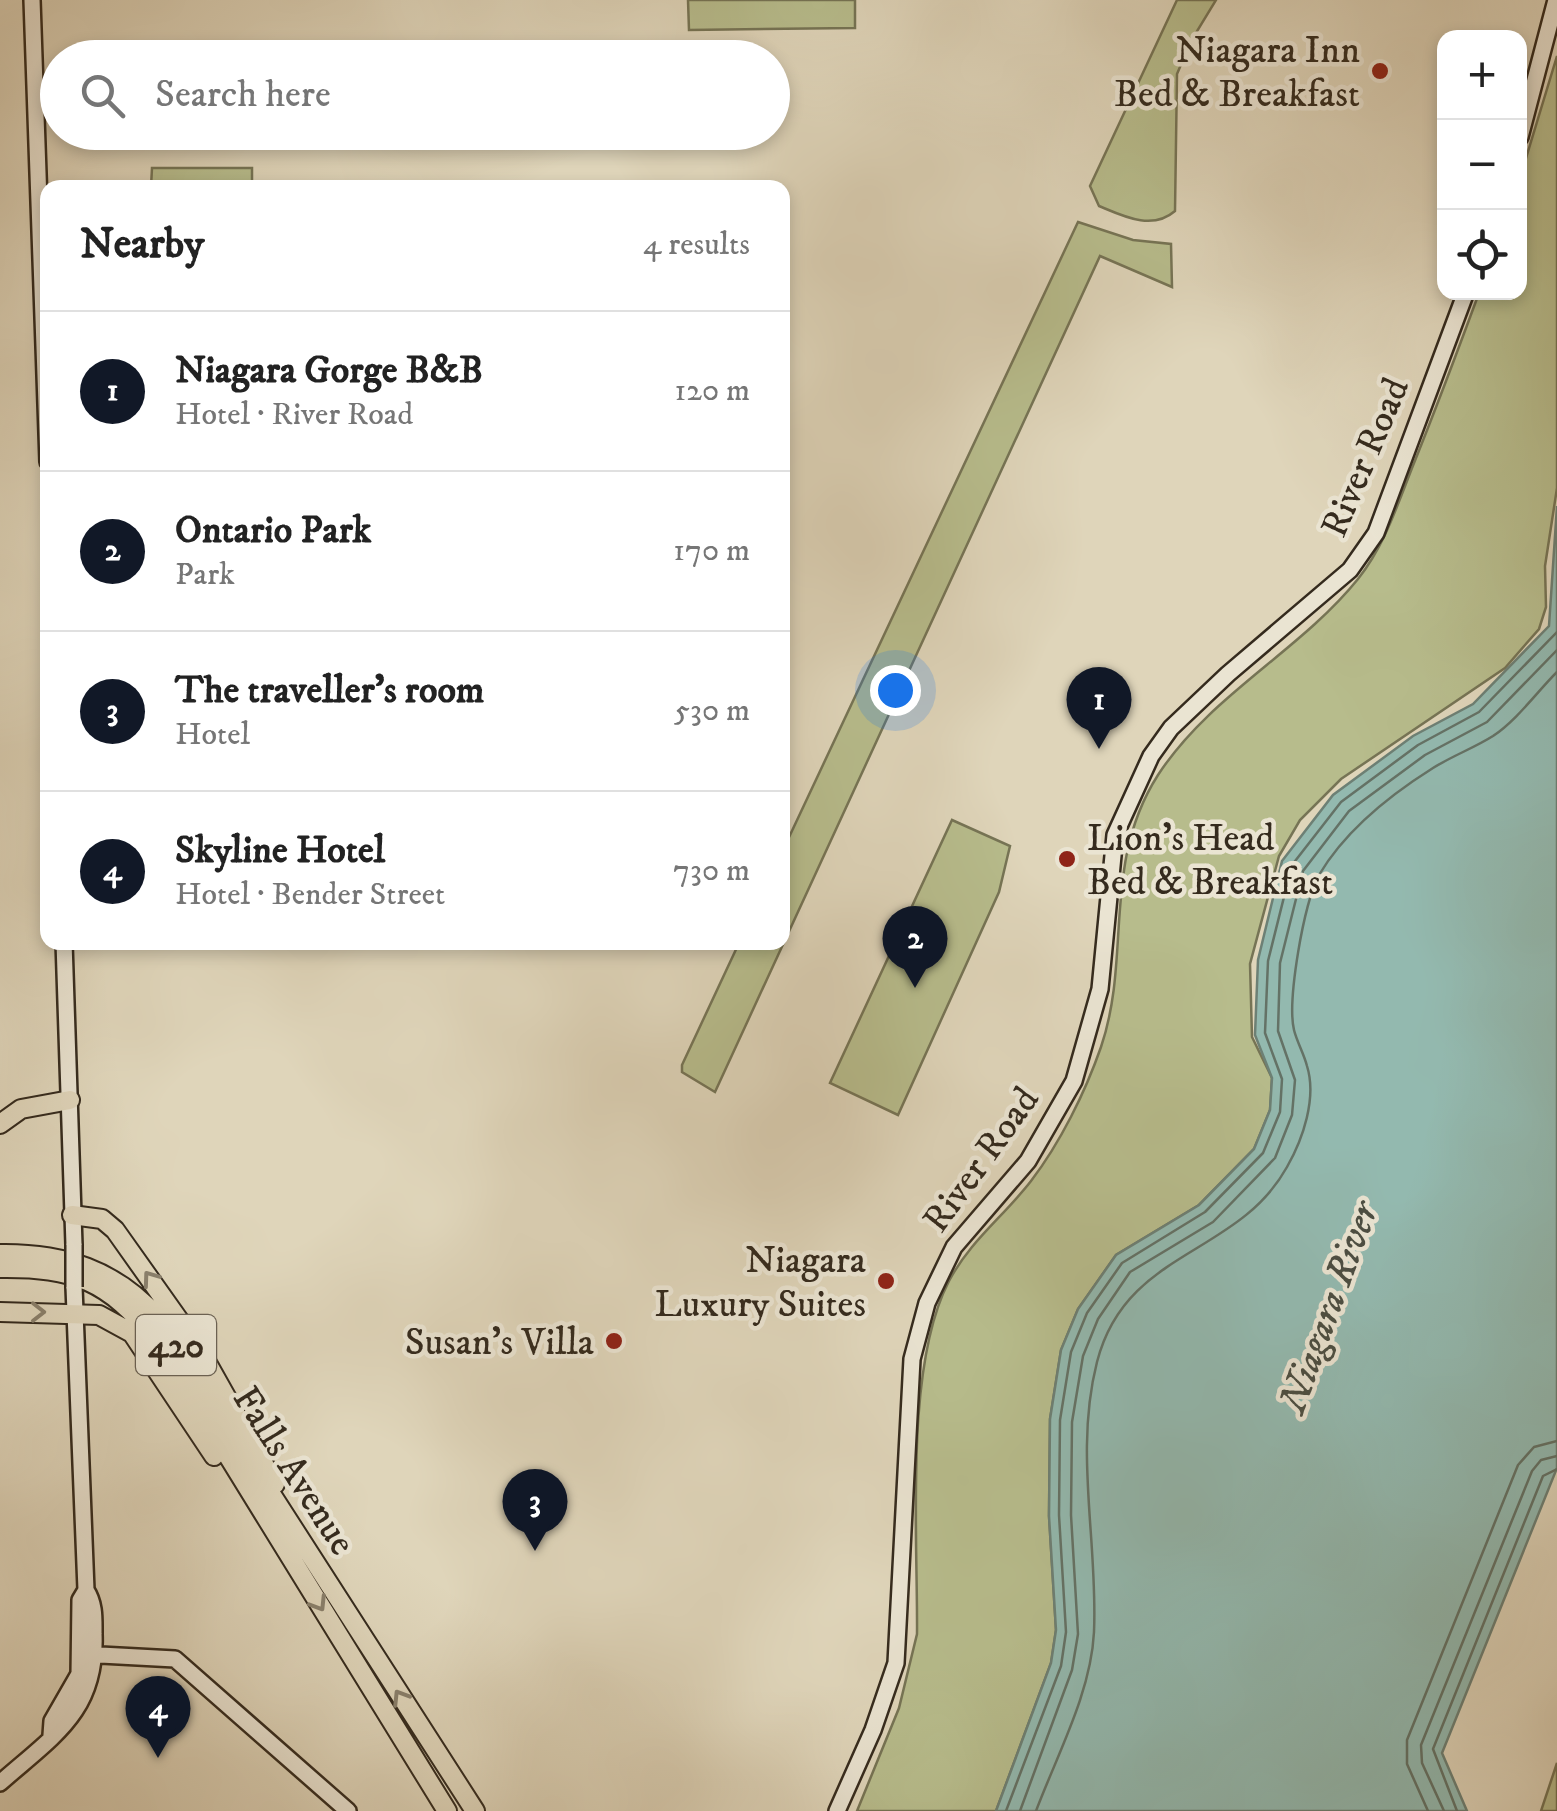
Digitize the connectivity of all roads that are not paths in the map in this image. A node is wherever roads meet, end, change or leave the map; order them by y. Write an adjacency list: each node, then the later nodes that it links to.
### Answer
1 (32, 0): 4 (main road)
2 (1556, 0): 3 (main road)
3 (1525, 120)
4 (40, 231)
5 (1463, 300): 22 (main road, River Road)
6 (64, 950): 7 (main road)
7 (70, 1100): 8 (highway); 9 (main road)
8 (0, 1124)
9 (72, 1215): 13 (main road, bridge); 14 (highway, one-way to 9)
10 (0, 1254): 14 (highway, Falls Avenue / 420)
11 (0, 1268): 14 (highway, Falls Avenue / 420)
12 (0, 1312): 13 (highway, one-way to 13)
13 (76, 1312): 14 (highway); 15 (main road)
14 (276, 1517): 16 (highway, Falls Avenue / 420, one-way to 14); 19 (highway, Falls Avenue / 420, one-way to 19)
15 (88, 1654): 17 (main road); 18 (main road)
16 (452, 1780): 20 (main road, Falls Avenue); 21 (highway)
17 (0, 1782)
18 (348, 1811)
19 (448, 1811)
20 (467, 1811)
21 (475, 1811)
22 (837, 1811)

